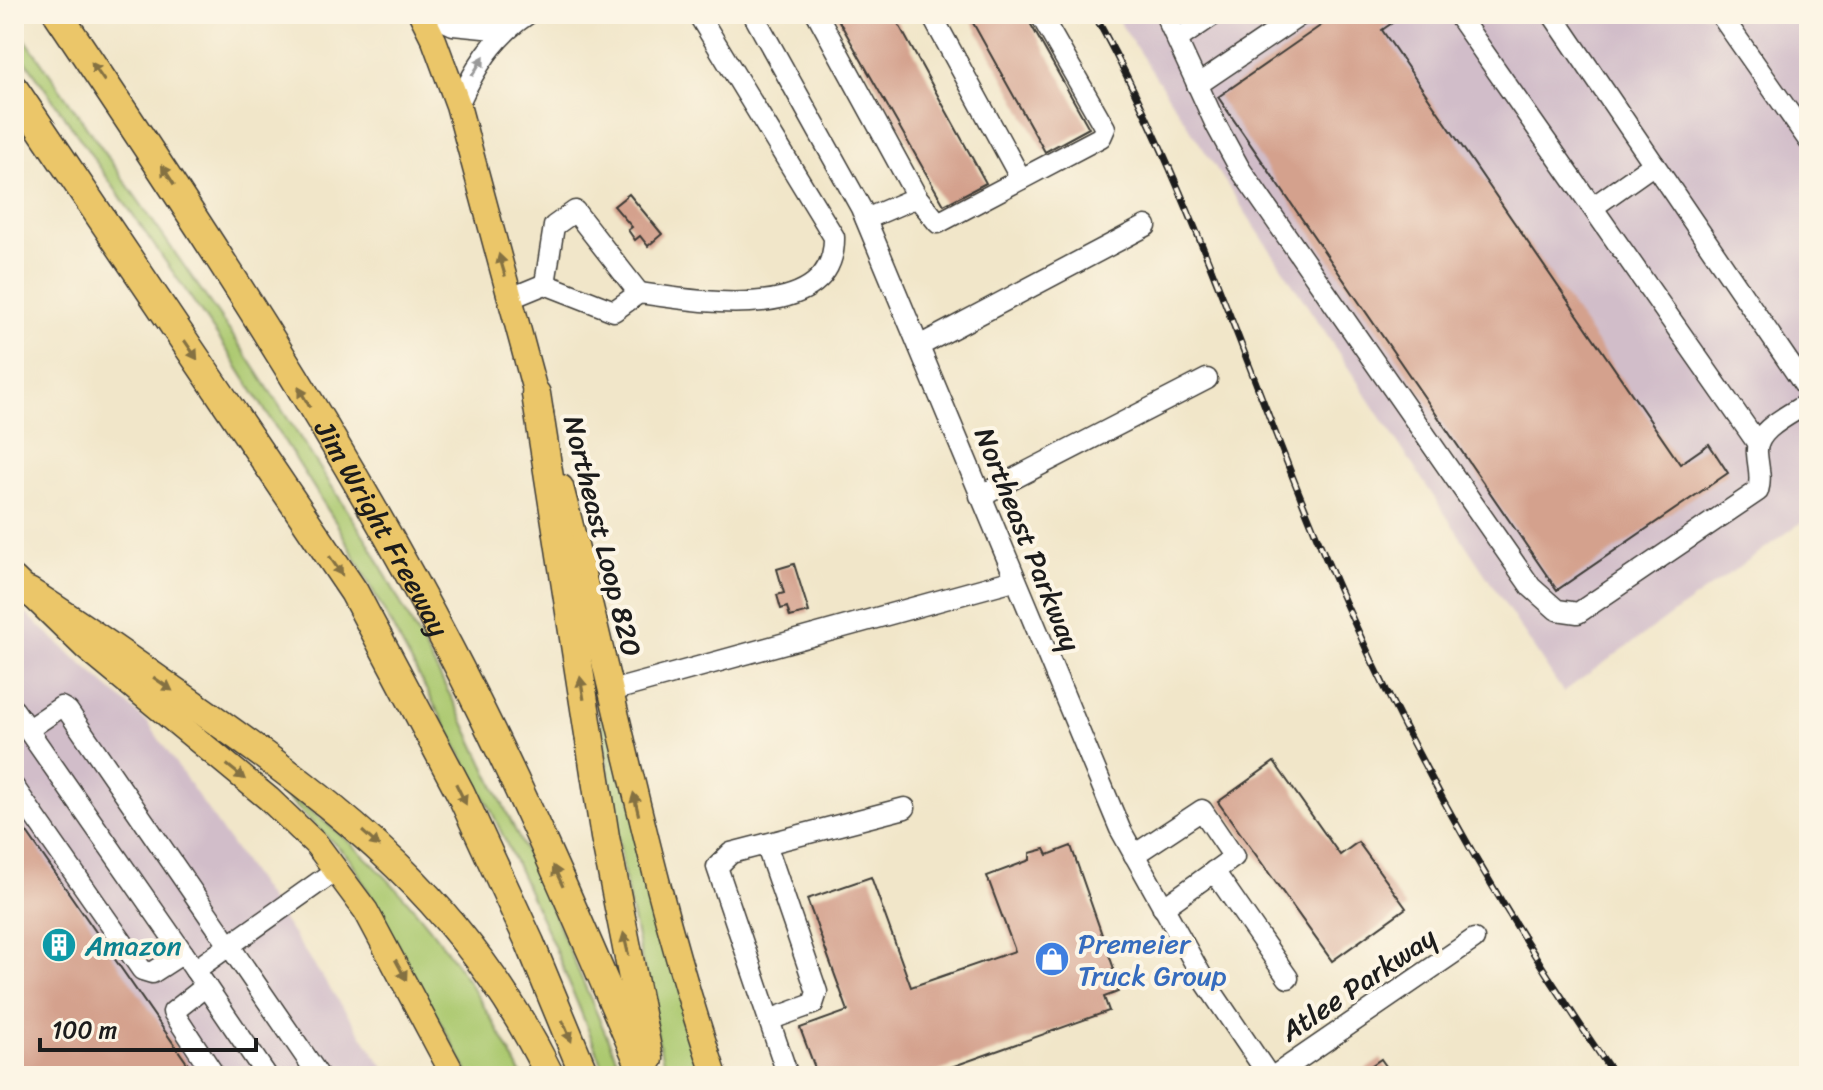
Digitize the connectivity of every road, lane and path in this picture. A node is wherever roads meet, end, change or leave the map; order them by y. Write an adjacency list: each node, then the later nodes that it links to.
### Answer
1 (421, 14): 20 (main road, Northeast Loop 820)
2 (430, 14): 16 (street)
3 (528, 14): 16 (street)
4 (698, 14): 31 (street)
5 (817, 14): 26 (street)
6 (931, 14): 25 (street)
7 (1040, 14): 25 (street)
8 (1165, 14): 17 (street)
9 (1215, 14): 17 (street)
10 (1302, 14): 18 (street)
11 (1457, 14): 27 (street)
12 (1552, 14): 24 (street)
13 (1720, 14): 22 (street)
14 (758, 16): 28 (street, Northeast Parkway)
15 (64, 22): 64 (highway, Jim Wright Freeway, one-way to 15)
16 (504, 30): 20 (street, one-way to 16)
17 (1178, 39): 18 (street)
18 (1197, 85): 38 (street)
19 (14, 89): 23 (highway, Jim Wright Freeway)
20 (458, 105): 32 (main road, Northeast Loop 820, one-way to 20)
21 (14, 109): 23 (highway)
22 (1809, 141)
23 (63, 159): 63 (highway, Jim Wright Freeway, one-way to 63)
24 (1654, 164): 27 (street); 35 (street)
25 (1021, 179): 26 (street)
26 (917, 197): 28 (street)
27 (1593, 207): 38 (street)
28 (866, 219): 33 (street, Northeast Parkway)
29 (1146, 226): 33 (street)
30 (545, 284): 31 (street); 31 (street); 32 (street)
31 (639, 293)
32 (511, 298): 36 (main road, Northeast Loop 820)
33 (919, 346): 39 (street, Northeast Parkway)
34 (1207, 379): 39 (street)
35 (1809, 392)
36 (536, 394): 42 (main road, Northeast Loop 820); 64 (highway, one-way to 36)
37 (1809, 402): 38 (street)
38 (1758, 444)
39 (980, 496): 40 (street, Northeast Parkway)
40 (1014, 580): 42 (street); 48 (street, Northeast Parkway)
41 (22, 585): 49 (main road, one-way to 49); 62 (highway, one-way to 62)
42 (611, 691): 65 (main road, Northeast Loop 820, one-way to 42)
43 (14, 710): 44 (street)
44 (27, 730): 53 (street); 54 (street)
45 (14, 787): 54 (street)
46 (905, 808): 47 (street)
47 (766, 844): 57 (street); 57 (street)
48 (1134, 855): 50 (street); 51 (street, Northeast Parkway)
49 (336, 870): 53 (street); 61 (main road, one-way to 61)
50 (1214, 871): 51 (street); 56 (street)
51 (1163, 908): 67 (street, Northeast Parkway)
52 (1474, 939): 67 (street, Atlee Parkway)
53 (228, 946): 55 (street); 60 (street)
54 (183, 953): 55 (street)
55 (200, 978): 58 (street); 59 (street)
56 (1288, 978)
57 (769, 1020): 66 (street)
58 (215, 1076)
59 (267, 1076)
60 (319, 1076)
61 (454, 1076)
62 (550, 1076)
63 (585, 1076)
64 (648, 1076)
65 (715, 1076)
66 (788, 1076)
67 (1271, 1076)

